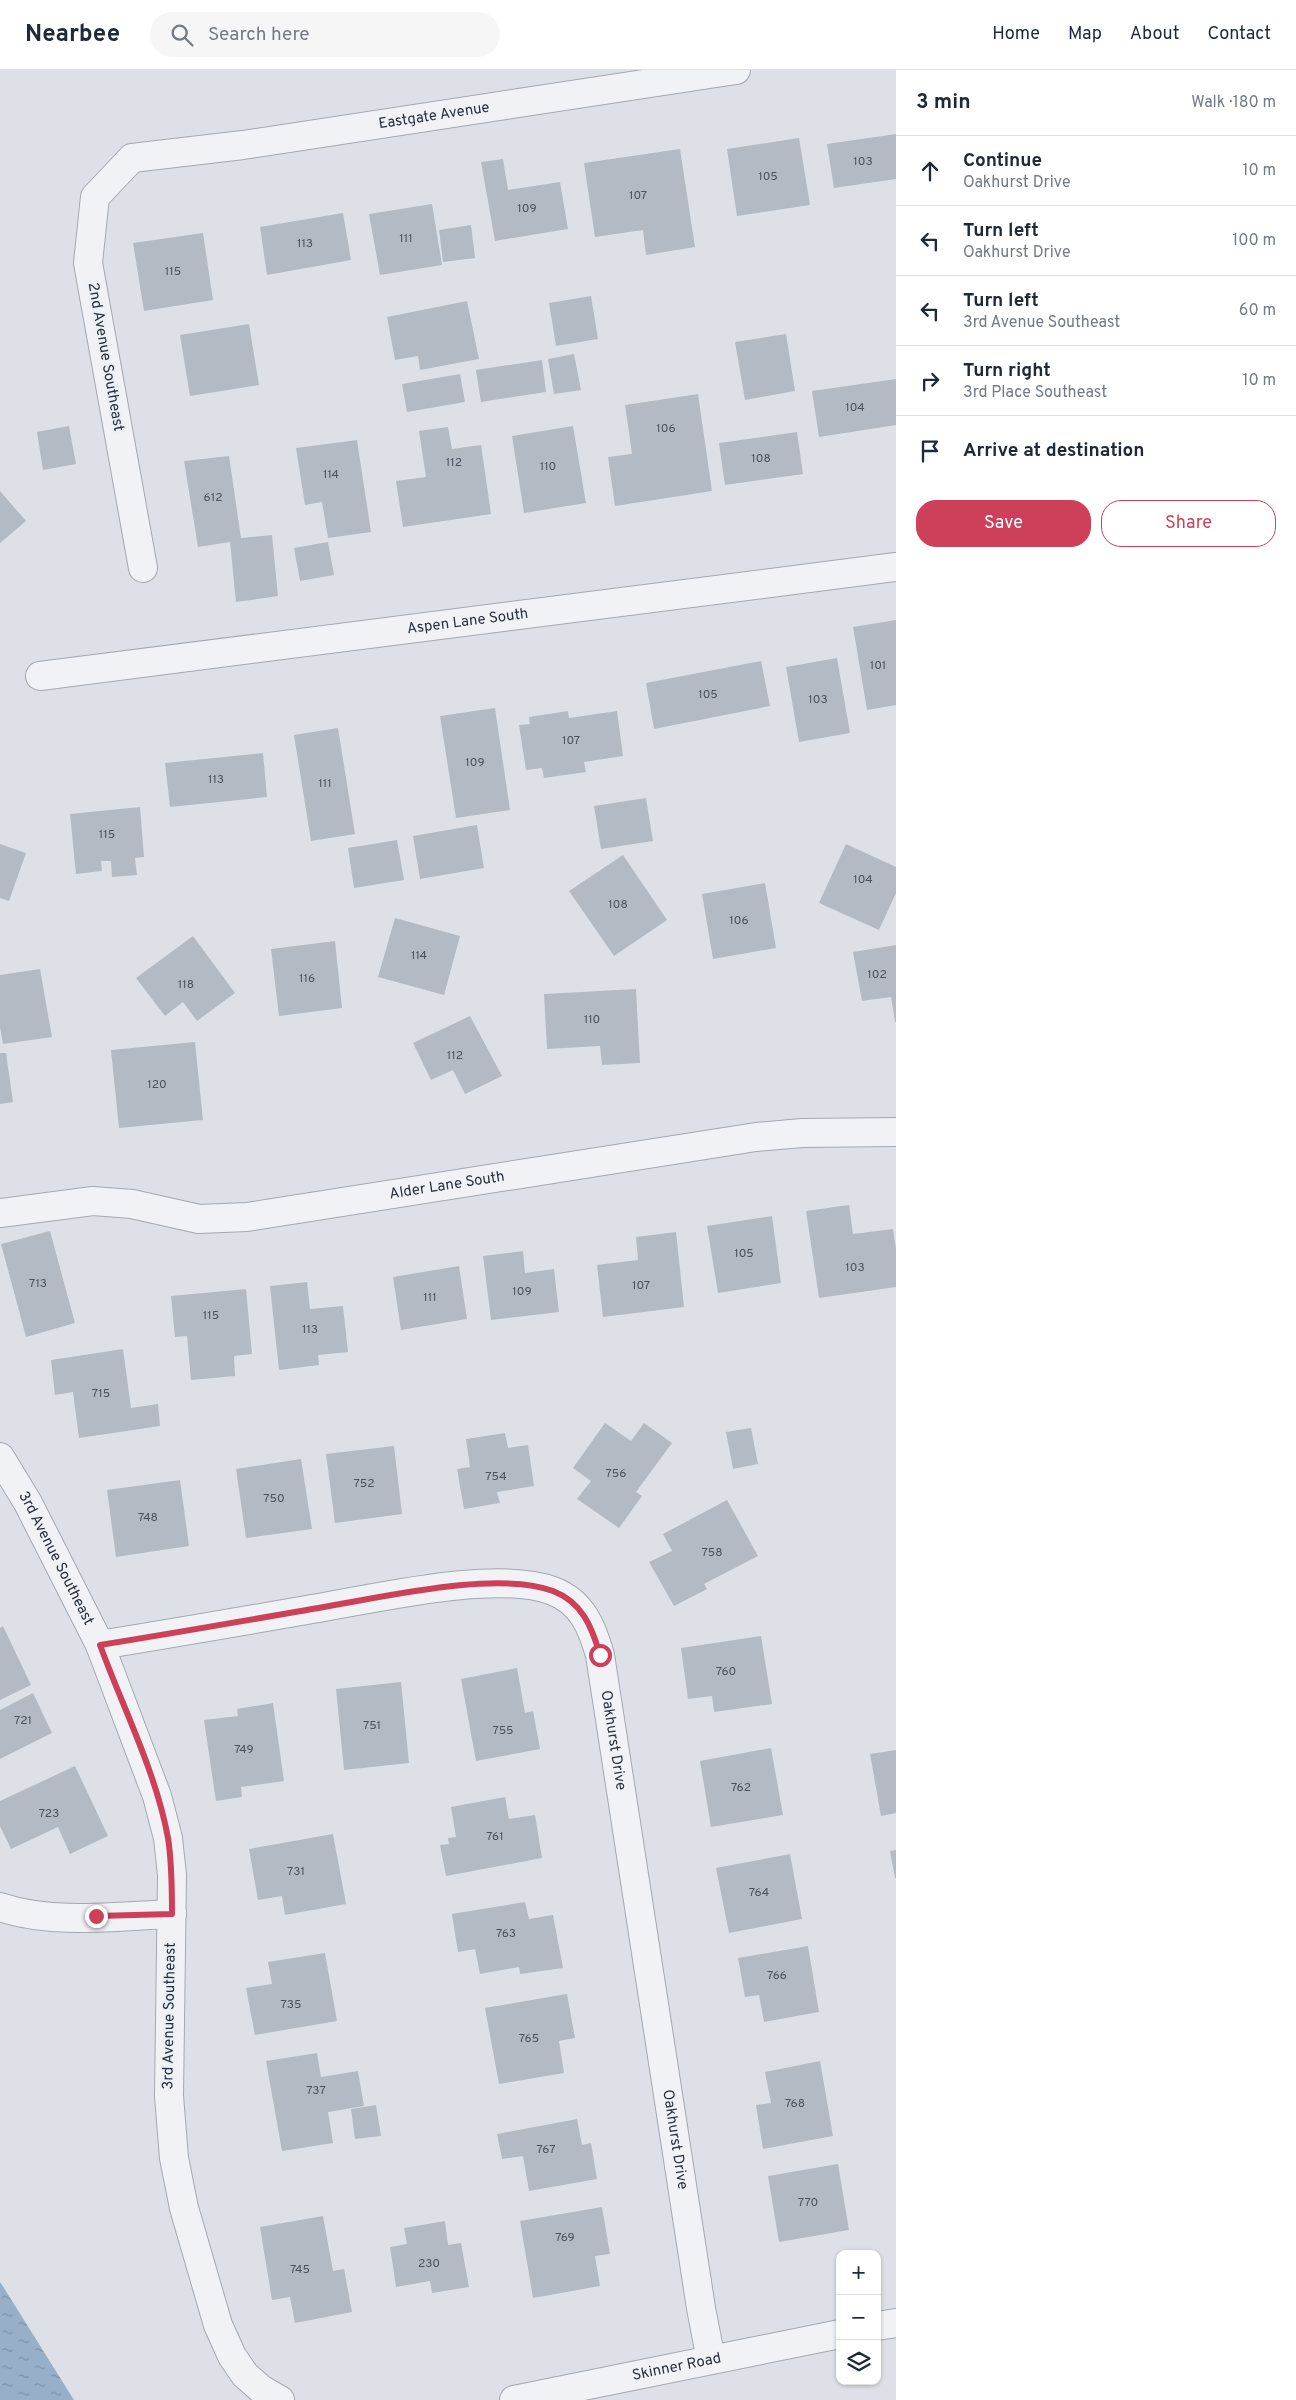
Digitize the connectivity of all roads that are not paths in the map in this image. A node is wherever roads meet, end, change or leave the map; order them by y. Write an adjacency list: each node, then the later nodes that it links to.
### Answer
1 (736, 70): 2 (street, Eastgate Avenue)
2 (132, 158): 4 (street, 2nd Avenue Southeast)
3 (896, 567): 5 (street, Aspen Lane South)
4 (143, 568)
5 (40, 676)
6 (896, 1132): 7 (street, Alder Lane South)
7 (0, 1213)
8 (0, 1457): 9 (street, 3rd Avenue Southeast)
9 (100, 1645): 11 (street, 3rd Avenue Southeast); 15 (street, Oakhurst Drive)
10 (0, 1907): 11 (street)
11 (172, 1914): 16 (street, 3rd Avenue Southeast)
12 (896, 2322): 13 (street)
13 (881, 2325)
14 (836, 2335): 15 (street, Skinner Road)
15 (712, 2360): 17 (street, Skinner Road)
16 (280, 2400)
17 (514, 2400)

